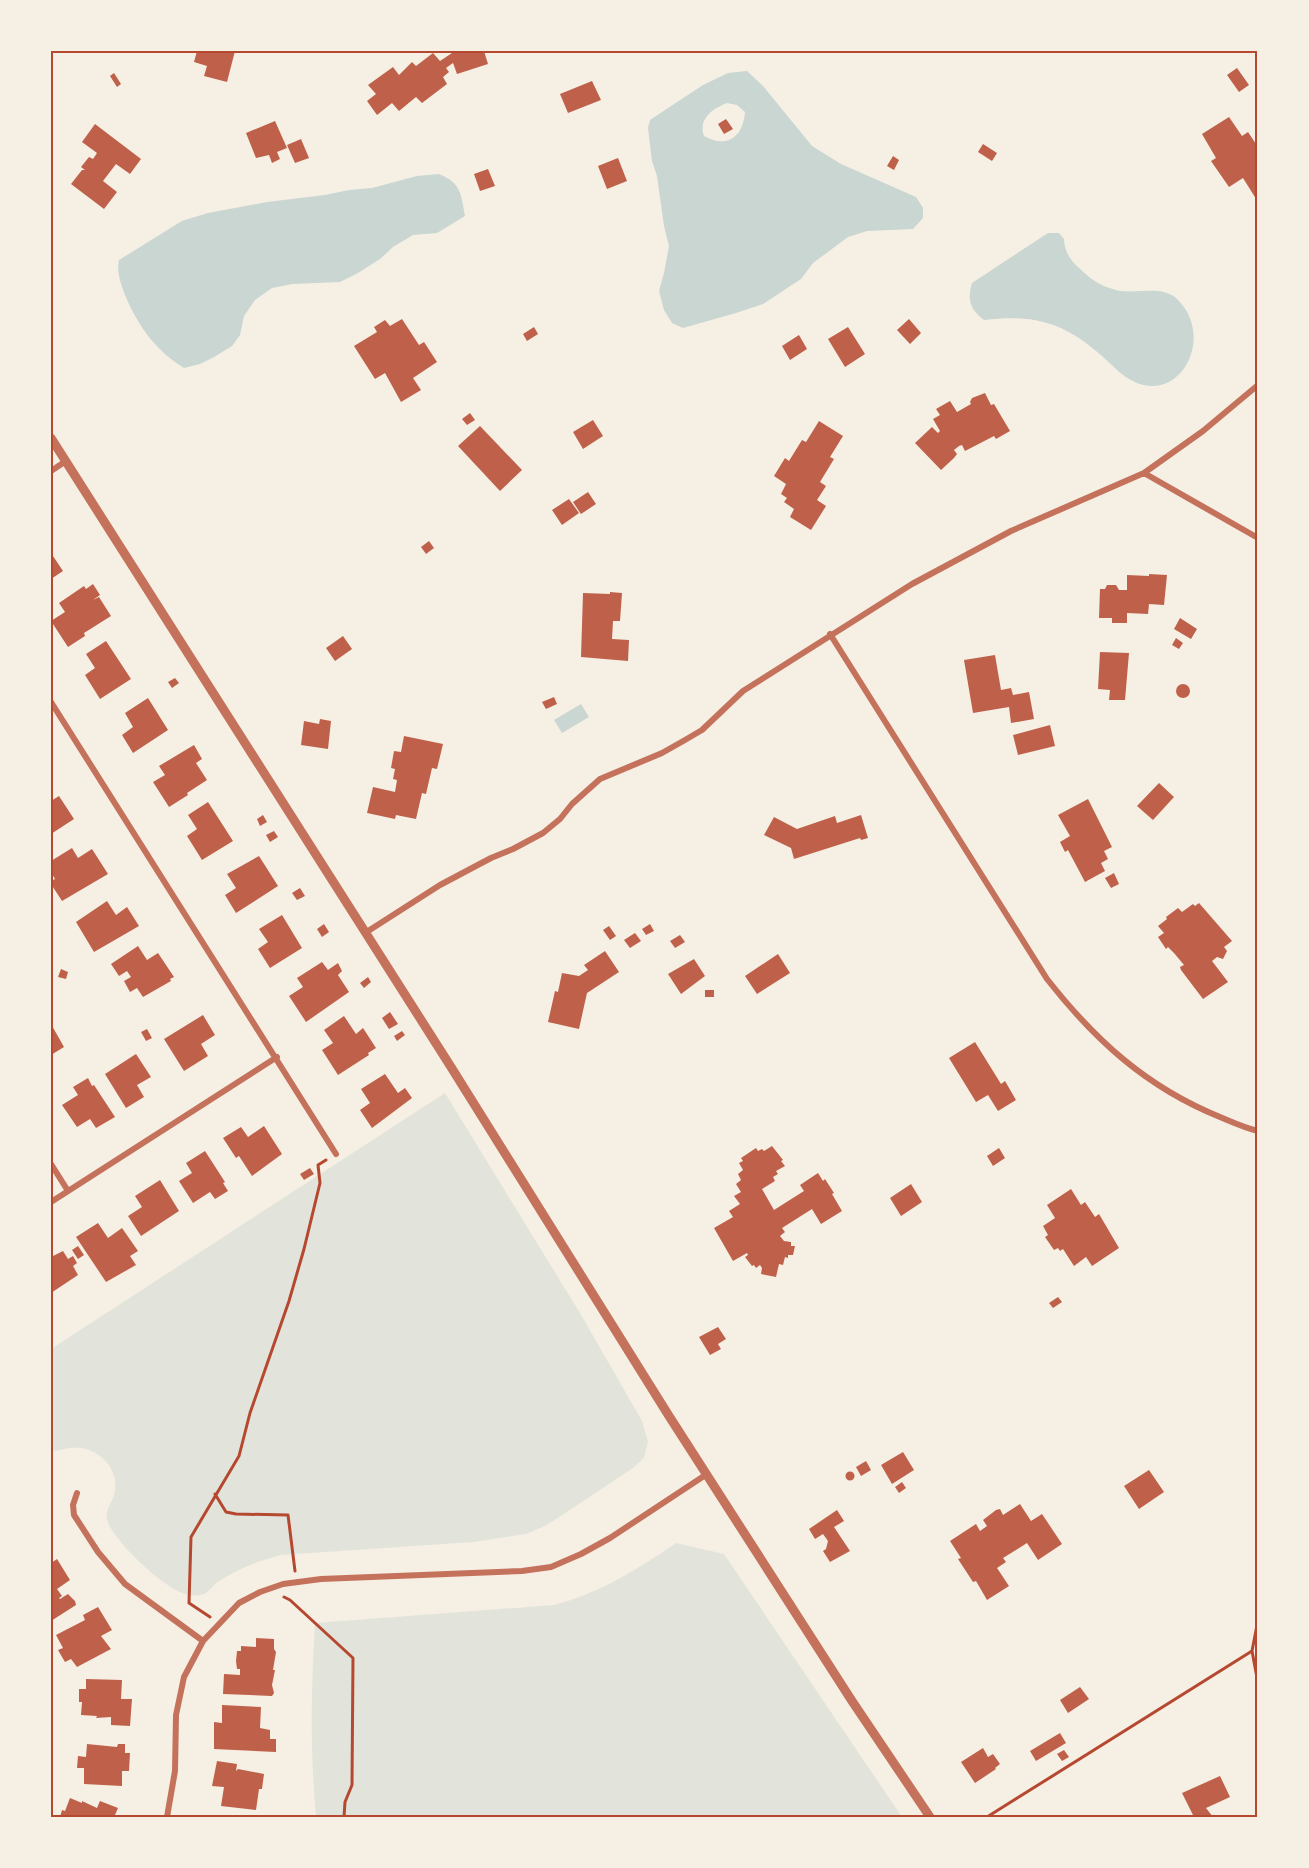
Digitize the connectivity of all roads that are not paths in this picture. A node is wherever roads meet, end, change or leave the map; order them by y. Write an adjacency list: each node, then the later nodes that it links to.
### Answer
1 (1258, 385): 5 (street)
2 (51, 438): 3 (street)
3 (66, 462): 4 (street); 9 (street)
4 (51, 471)
5 (1144, 473): 6 (street); 7 (street)
6 (1258, 538)
7 (830, 634): 9 (street); 11 (street)
8 (51, 702): 10 (street)
9 (365, 933): 16 (street)
10 (277, 1056): 12 (street); 14 (street)
11 (1258, 1131)
12 (336, 1154)
13 (51, 1164): 14 (street)
14 (68, 1191): 15 (street)
15 (51, 1202)
16 (707, 1474): 18 (street); 20 (street)
17 (77, 1493): 18 (street)
18 (203, 1641): 19 (street)
19 (167, 1817)
20 (930, 1817)

